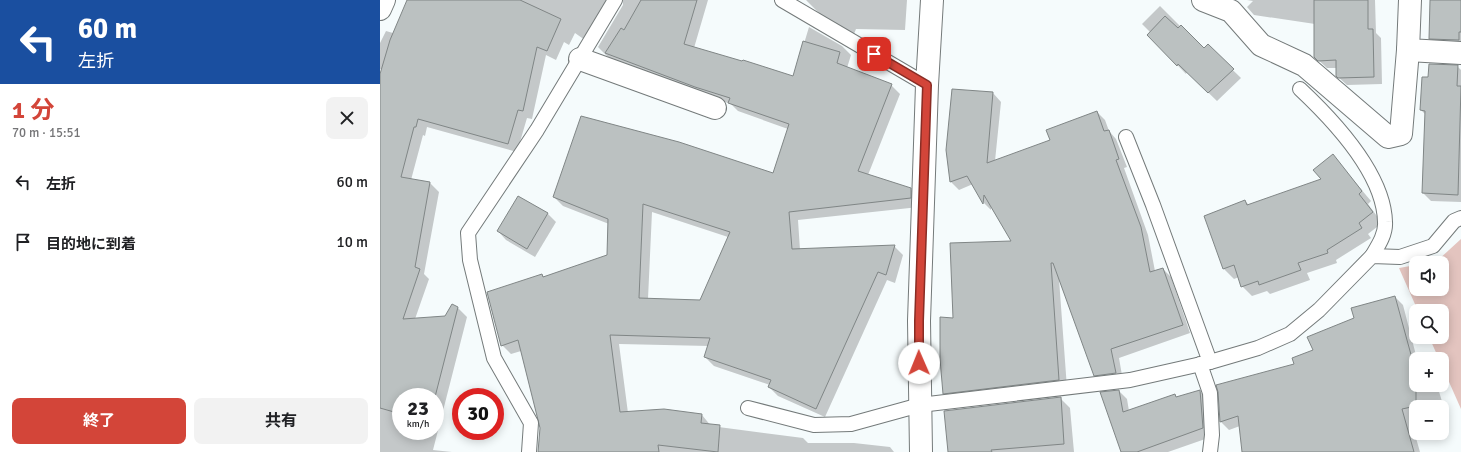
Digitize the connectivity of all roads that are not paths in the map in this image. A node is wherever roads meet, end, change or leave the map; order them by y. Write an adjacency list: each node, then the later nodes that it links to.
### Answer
1 (384, 0): 7 (street)
2 (615, 0): 10 (lane)
3 (782, 0): 11 (lane)
4 (932, 0): 11 (street)
5 (1202, 0): 8 (street)
6 (1410, 0): 8 (street)
7 (380, 8)
8 (1408, 50): 9 (street)
9 (1461, 53)
10 (580, 59): 13 (street); 20 (lane)
11 (927, 85): 18 (street)
12 (1300, 88): 16 (lane)
13 (714, 108)
14 (1126, 137): 17 (lane)
15 (1461, 218): 16 (lane)
16 (1372, 256): 17 (lane)
17 (1205, 363): 18 (lane); 22 (lane)
18 (920, 405): 19 (lane); 21 (street)
19 (748, 408)
20 (529, 452)
21 (921, 452)
22 (1210, 452)

